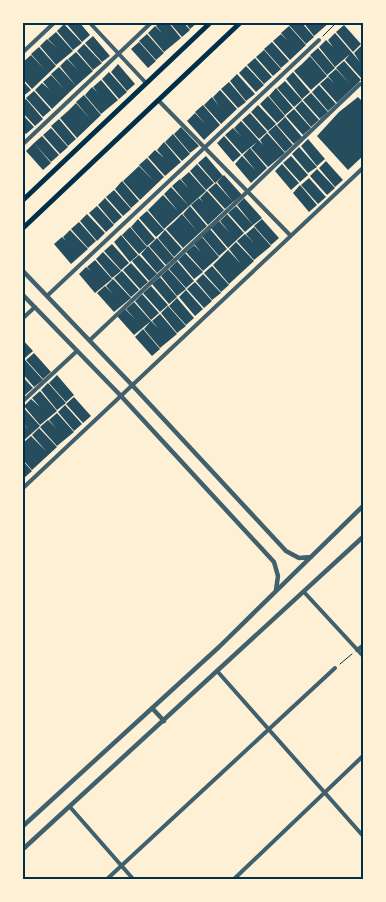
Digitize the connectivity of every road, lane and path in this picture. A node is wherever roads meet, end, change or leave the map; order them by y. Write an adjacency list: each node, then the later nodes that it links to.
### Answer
1 (55, 22): 8 (street)
2 (89, 22): 9 (street)
3 (152, 22): 9 (street)
4 (211, 22): 10 (main road)
5 (241, 22): 12 (main road)
6 (337, 22): 7 (path)
7 (319, 40): 14 (street)
8 (22, 53)
9 (119, 54): 10 (street); 13 (street)
10 (146, 83): 17 (main road)
11 (360, 84): 16 (street)
12 (159, 101): 14 (street); 18 (main road)
13 (22, 145)
14 (204, 148): 16 (street); 22 (street)
15 (364, 167): 19 (street)
16 (247, 192): 19 (street); 25 (street)
17 (22, 201)
18 (22, 229)
19 (290, 236): 27 (street)
20 (22, 270): 22 (street)
21 (22, 294): 23 (street)
22 (48, 296): 25 (street)
23 (35, 307): 24 (street); 26 (street)
24 (22, 319)
25 (90, 340): 27 (street)
26 (77, 350): 28 (street); 29 (street)
27 (132, 385): 28 (street); 33 (street)
28 (121, 396): 30 (street); 34 (street)
29 (22, 402)
30 (22, 489)
31 (364, 505): 33 (street)
32 (364, 536): 35 (street)
33 (312, 556): 34 (street)
34 (276, 590): 41 (street)
35 (304, 592): 37 (street); 40 (street)
36 (364, 645): 37 (street)
37 (357, 650): 38 (street); 39 (path)
38 (364, 657)
39 (335, 668): 43 (street)
40 (218, 672): 42 (street); 43 (street)
41 (152, 708): 42 (street); 47 (street)
42 (164, 721): 46 (street)
43 (269, 728): 45 (street); 50 (street)
44 (364, 754): 45 (street)
45 (325, 792): 48 (street); 51 (street)
46 (70, 807): 49 (street); 50 (street)
47 (22, 827)
48 (364, 837)
49 (22, 850)
50 (121, 865): 52 (street); 53 (street)
51 (236, 879)
52 (106, 880)
53 (134, 880)

